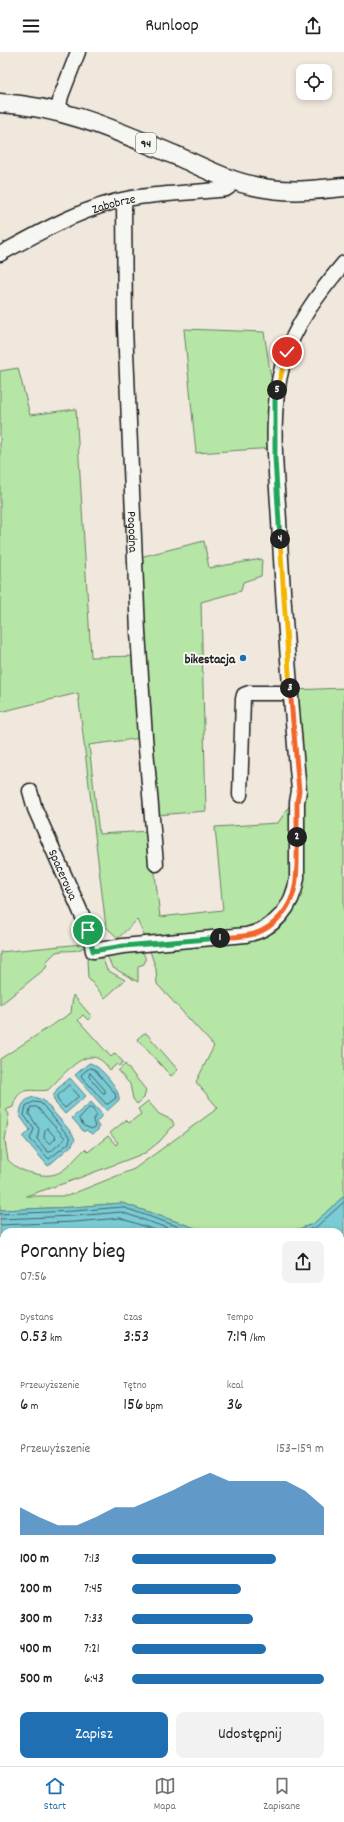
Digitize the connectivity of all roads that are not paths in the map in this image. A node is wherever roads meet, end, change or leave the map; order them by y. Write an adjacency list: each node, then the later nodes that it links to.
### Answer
1 (78, 52): 3 (street)
2 (0, 103): 3 (main road, 94)
3 (58, 111): 4 (main road, 94)
4 (232, 180): 5 (main road, 94); 6 (street, Zabobrze)
5 (344, 186)
6 (124, 200): 7 (street, Zabobrze); 12 (street, Pogodna)
7 (0, 254)
8 (344, 263): 9 (street, Spacerowa)
9 (291, 693): 10 (street, Spacerowa); 11 (street)
10 (30, 791)
11 (240, 795)
12 (156, 864)

